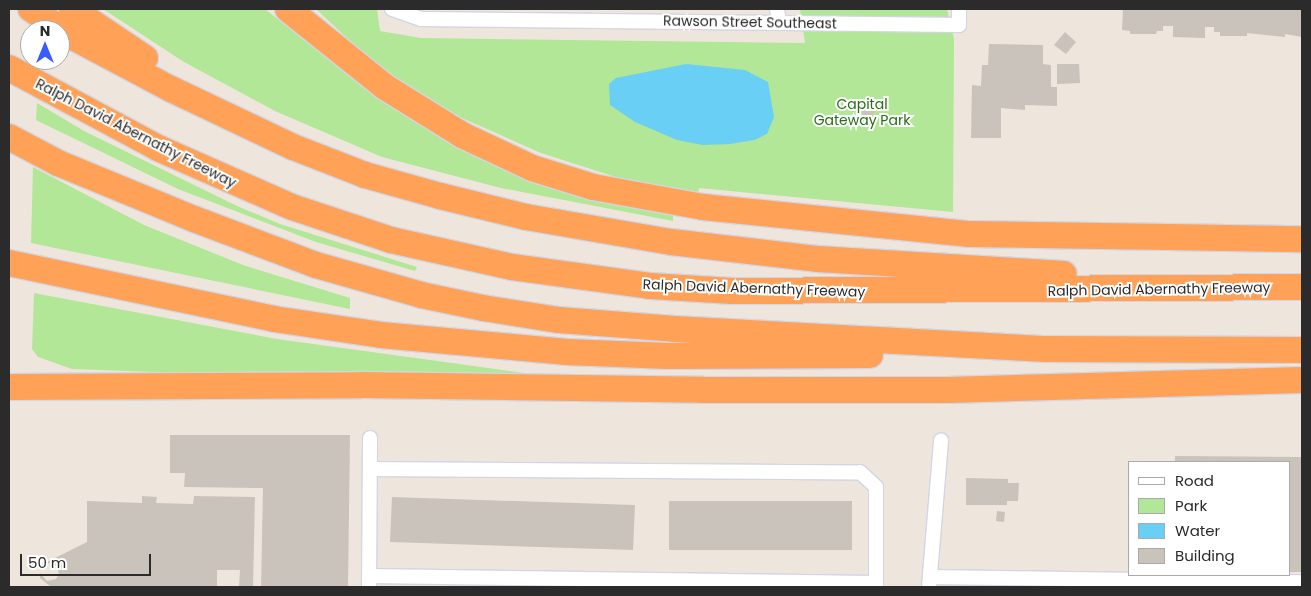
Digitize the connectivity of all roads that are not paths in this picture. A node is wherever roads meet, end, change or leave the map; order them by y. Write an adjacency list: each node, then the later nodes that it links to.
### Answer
1 (31, 9): 10 (highway)
2 (72, 9): 10 (highway)
3 (288, 9): 12 (highway)
4 (392, 9): 6 (street, Rawson Street Southeast)
5 (959, 9): 6 (street, Rawson Street Southeast)
6 (778, 16)
7 (9, 58): 9 (highway)
8 (9, 68): 9 (highway, Ralph David Abernathy Freeway)
9 (77, 106): 15 (highway, Ralph David Abernathy Freeway)
10 (262, 131): 14 (highway)
11 (9, 137): 16 (highway)
12 (1302, 239)
13 (9, 264): 16 (highway)
14 (1302, 283)
15 (1302, 288)
16 (1046, 349): 17 (highway)
17 (1302, 350)
18 (1302, 380): 19 (highway)
19 (9, 387)
20 (370, 438): 22 (street)
21 (941, 440): 24 (street)
22 (370, 469): 23 (street); 27 (street)
23 (369, 582): 26 (street)
24 (929, 582): 25 (street)
25 (1302, 582)
26 (550, 583): 27 (street)
27 (876, 585)

